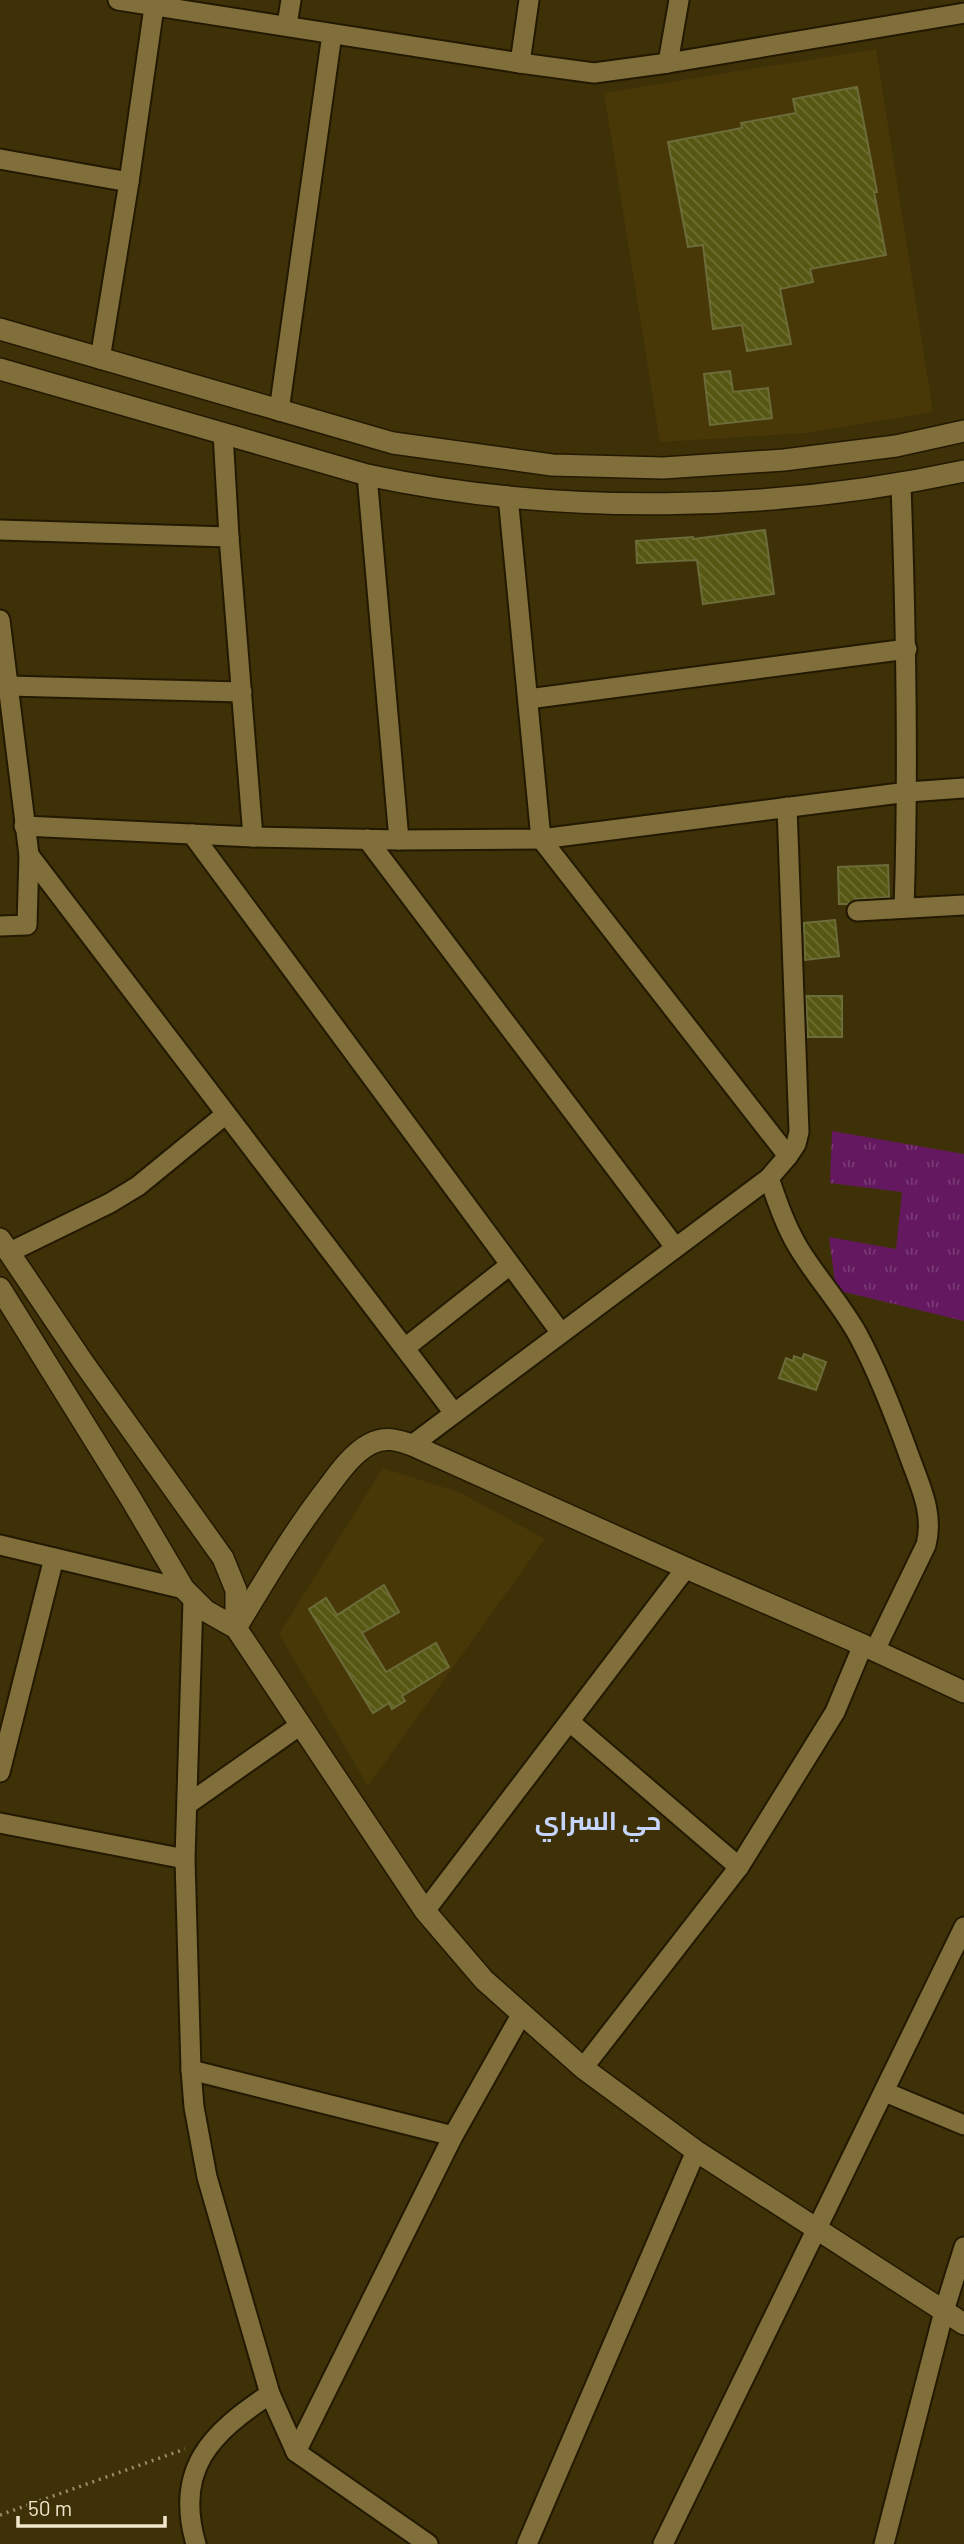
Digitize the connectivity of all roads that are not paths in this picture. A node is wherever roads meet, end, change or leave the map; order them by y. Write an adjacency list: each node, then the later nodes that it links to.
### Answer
1 (118, 0): 5 (street)
2 (291, 0): 7 (street)
3 (529, 0): 10 (street)
4 (679, 0): 9 (street)
5 (154, 6): 7 (street); 12 (street)
6 (964, 13): 9 (street)
7 (287, 25): 8 (street)
8 (332, 34): 10 (street); 16 (street)
9 (668, 63): 10 (street)
10 (520, 64)
11 (0, 159): 12 (street)
12 (129, 182): 14 (street)
13 (0, 329): 14 (street)
14 (100, 359): 16 (street)
15 (0, 369): 18 (street)
16 (279, 411): 17 (street)
17 (964, 431)
18 (223, 433): 20 (street); 24 (street)
19 (964, 471): 21 (street)
20 (367, 475): 22 (street); 38 (street)
21 (901, 485): 22 (street); 26 (street)
22 (508, 496): 29 (street)
23 (0, 530): 24 (street)
24 (229, 537): 28 (street)
25 (0, 620): 27 (street)
26 (907, 649): 29 (street); 31 (street)
27 (8, 686): 28 (street); 33 (street)
28 (242, 692): 35 (street)
29 (528, 699): 37 (street)
30 (964, 788): 31 (street)
31 (908, 792): 32 (street); 41 (street)
32 (787, 807): 37 (street); 45 (street)
33 (24, 826): 34 (street); 39 (street)
34 (192, 834): 35 (street); 49 (street)
35 (253, 836): 36 (street)
36 (367, 839): 38 (street); 48 (street)
37 (541, 839): 38 (street); 45 (street)
38 (399, 840)
39 (29, 855): 43 (street); 44 (street)
40 (964, 905): 41 (street)
41 (904, 908): 42 (street)
42 (857, 911)
43 (0, 926)
44 (226, 1114): 47 (street); 52 (street)
45 (788, 1156): 46 (street)
46 (769, 1178): 48 (street); 61 (street)
47 (5, 1245): 58 (street)
48 (676, 1247): 51 (street)
49 (510, 1265): 51 (street); 52 (street)
50 (0, 1288): 59 (street)
51 (561, 1333): 53 (street)
52 (405, 1349): 53 (street)
53 (454, 1413): 54 (street)
54 (412, 1445): 57 (street); 60 (street)
55 (0, 1545): 56 (street)
56 (54, 1558): 59 (street); 65 (street)
57 (686, 1569): 61 (street); 63 (street)
58 (230, 1572): 59 (street); 60 (street)
59 (188, 1595): 60 (street); 66 (street)
60 (236, 1628): 64 (street)
61 (869, 1647): 62 (street); 69 (street)
62 (964, 1692)
63 (570, 1723): 69 (street); 70 (street)
64 (299, 1726): 66 (street); 70 (street)
65 (0, 1772)
66 (188, 1804): 68 (street)
67 (0, 1823): 68 (street)
68 (185, 1859): 74 (street)
69 (739, 1867): 73 (street)
70 (425, 1911): 72 (street)
71 (964, 1927): 75 (street)
72 (521, 2015): 73 (street); 77 (street)
73 (583, 2068): 78 (street)
74 (191, 2070): 77 (street); 83 (street)
75 (884, 2092): 76 (street); 79 (street)
76 (964, 2125)
77 (453, 2136): 84 (street)
78 (696, 2151): 79 (street); 87 (street)
79 (815, 2229): 81 (street); 88 (street)
80 (964, 2247): 81 (street)
81 (944, 2311): 82 (street); 89 (street)
82 (964, 2324)
83 (270, 2394): 84 (street); 85 (street)
84 (296, 2452): 86 (street)
85 (197, 2544)
86 (428, 2544)
87 (527, 2544)
88 (663, 2544)
89 (884, 2544)

